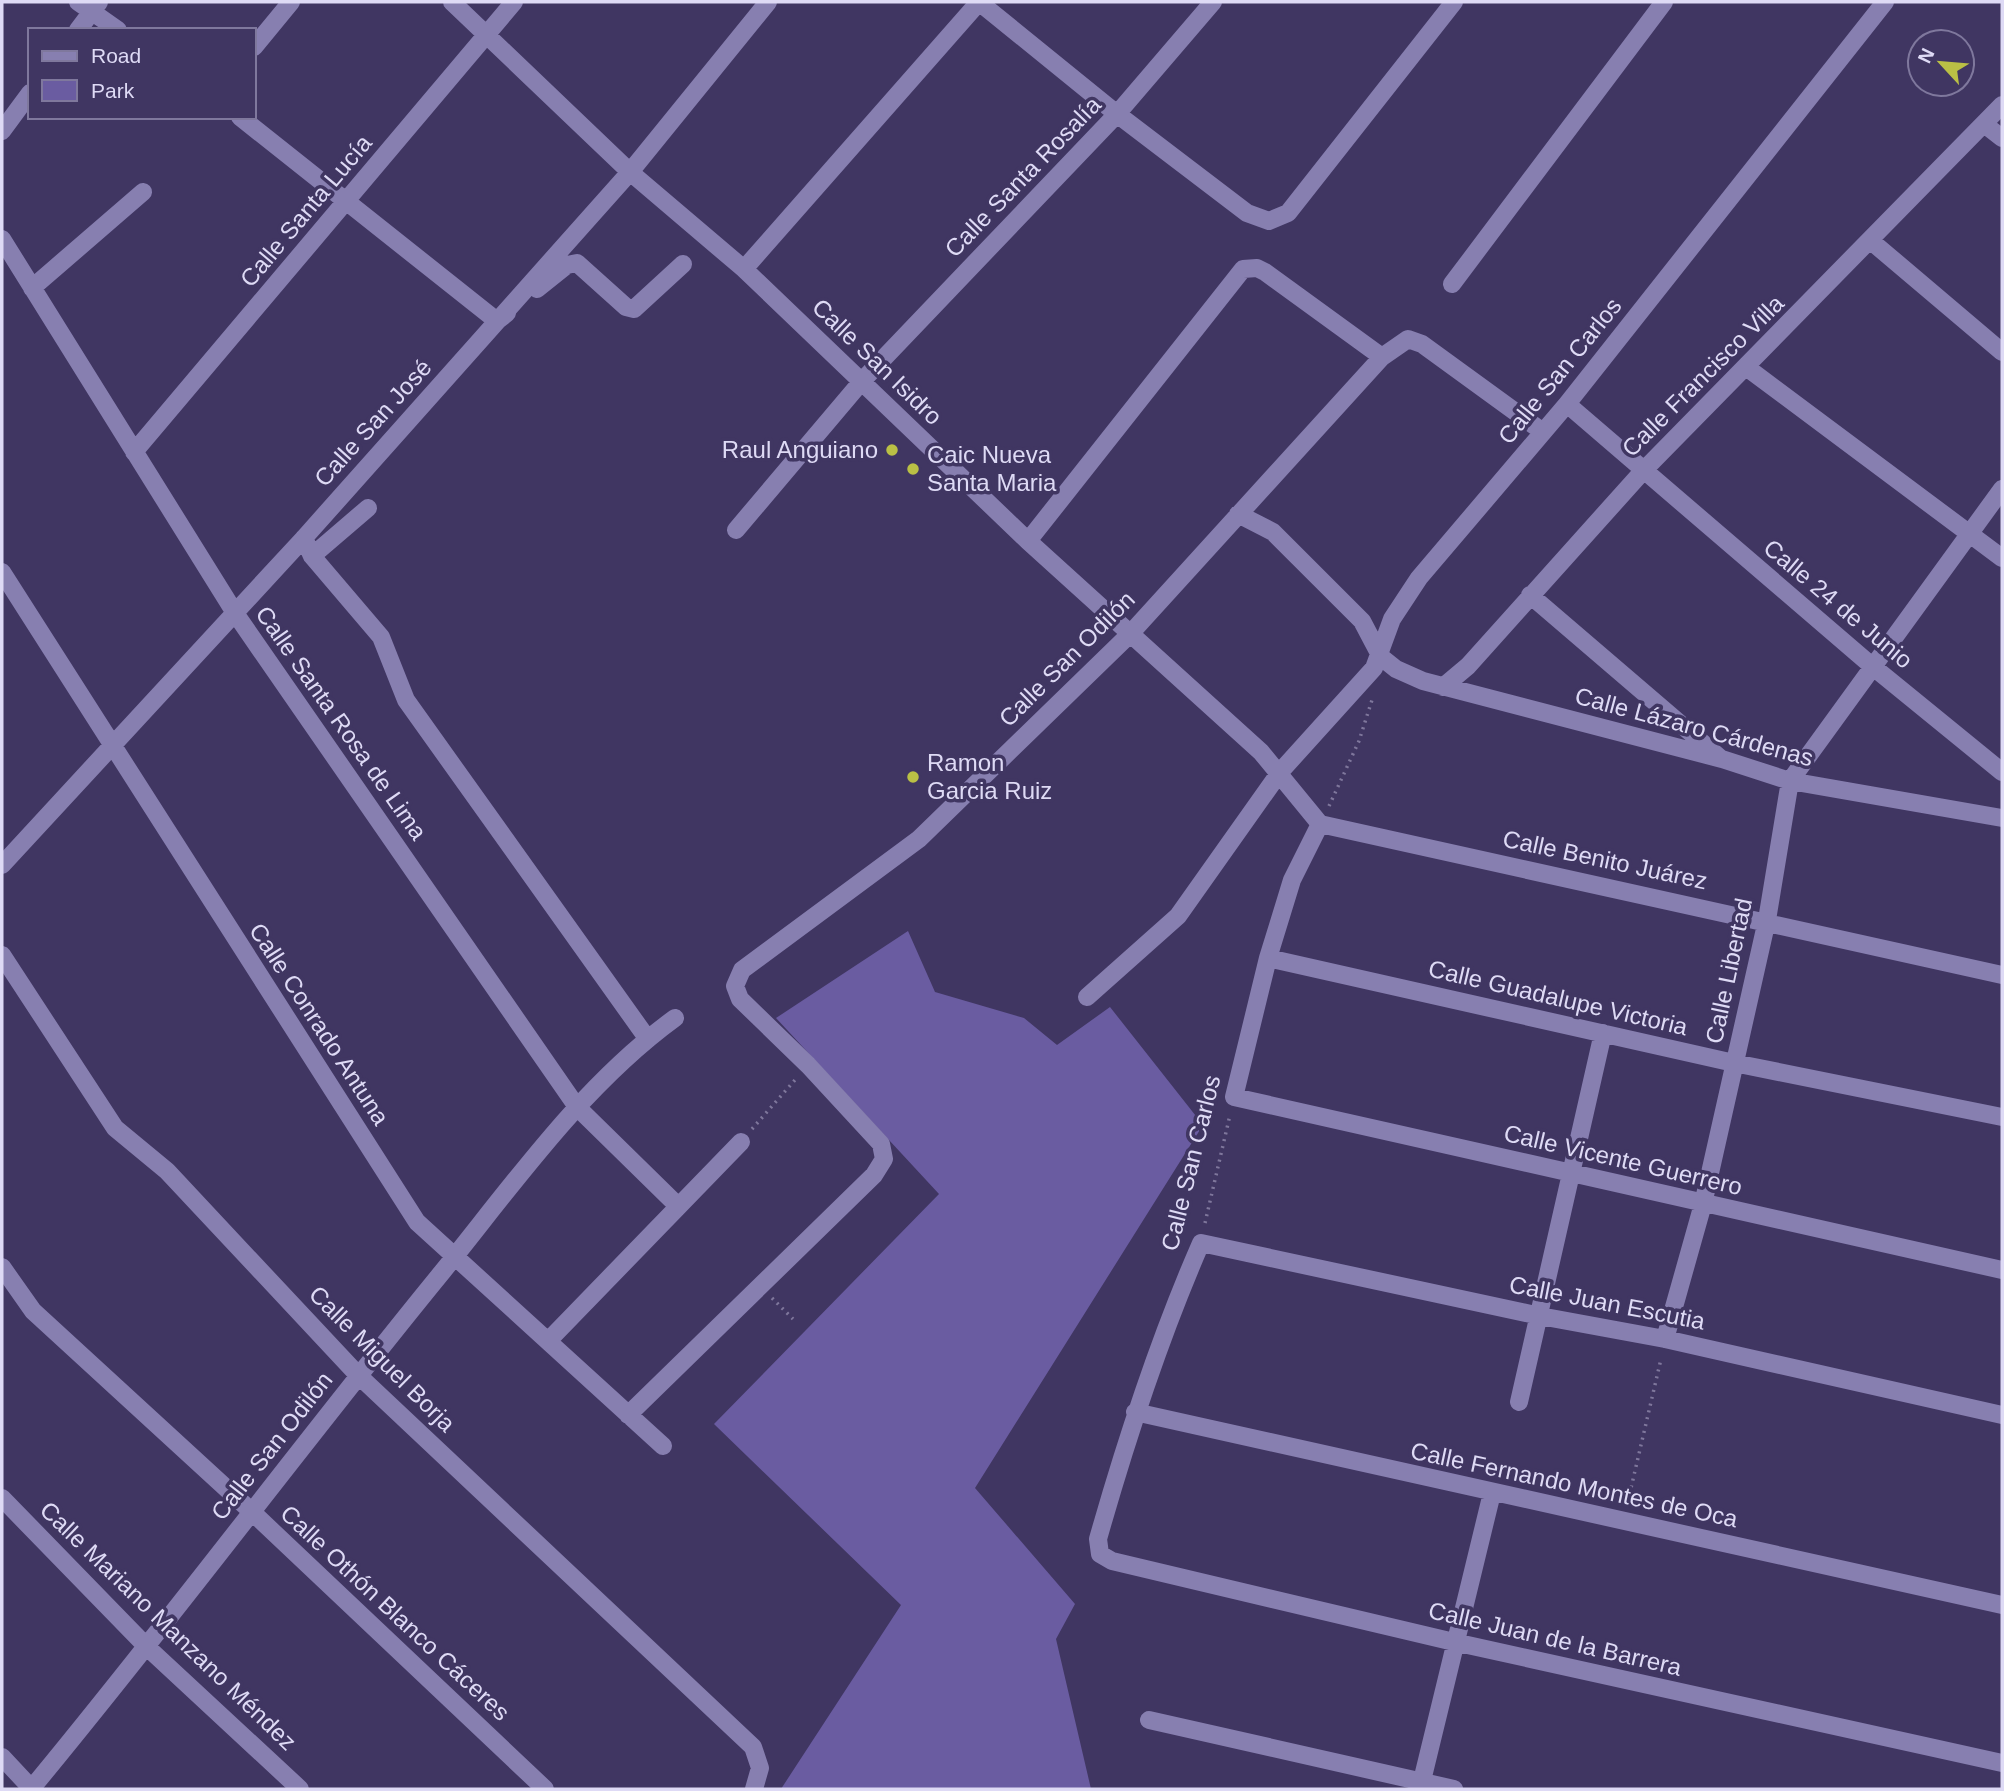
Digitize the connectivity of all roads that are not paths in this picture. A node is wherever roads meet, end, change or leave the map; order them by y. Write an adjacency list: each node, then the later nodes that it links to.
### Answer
1 (291, 2): 14 (street)
2 (452, 2): 13 (street, Calle San Isidro)
3 (514, 2): 13 (street, Calle Santa Lucía)
4 (768, 2): 22 (street, Calle San José)
5 (979, 2): 17 (street); 28 (street)
6 (1213, 2): 17 (street, Calle Santa Rosalía)
7 (1454, 2): 17 (street)
8 (1664, 2): 29 (street)
9 (1885, 2): 36 (street, Calle San Carlos)
10 (90, 5): 11 (street); 12 (street)
11 (79, 28)
12 (116, 28)
13 (487, 35): 22 (street, Calle San Isidro); 24 (street, Calle Santa Lucía)
14 (256, 45)
15 (28, 96): 20 (street)
16 (2002, 105): 19 (street, Calle Francisco Villa)
17 (1117, 114): 35 (street, Calle Santa Rosalía)
18 (243, 119): 24 (street)
19 (1984, 124): 21 (street); 26 (street, Calle Francisco Villa)
20 (2, 131)
21 (2002, 138)
22 (629, 172): 28 (street, Calle San Isidro); 31 (street, Calle San José)
23 (143, 192): 30 (street)
24 (347, 201): 31 (street); 38 (street, Calle Santa Lucía)
25 (2, 239): 30 (street, Calle Santa Rosa de Lima)
26 (1871, 241): 32 (street); 34 (street, Calle Francisco Villa)
27 (683, 264): 31 (street)
28 (744, 269): 35 (street, Calle San Isidro)
29 (1452, 284)
30 (32, 288): 38 (street, Calle Santa Rosa de Lima)
31 (497, 320): 45 (street, Calle San José)
32 (2002, 352)
33 (1382, 357): 37 (street, Calle San Odilón); 42 (street, Calle San Odilón); 46 (street)
34 (1746, 367): 39 (street, Calle Francisco Villa); 44 (street)
35 (862, 381): 43 (street, Calle Santa Rosalía); 46 (street, Calle San Isidro)
36 (1567, 404): 37 (street, Calle San Carlos); 39 (street, Calle 24 de Junio)
37 (1543, 432): 53 (street, Calle San Carlos)
38 (134, 452): 51 (street, Calle Santa Rosa de Lima)
39 (1643, 471): 50 (street, Calle Francisco Villa); 54 (street, Calle 24 de Junio)
40 (2002, 489): 44 (street, Calle Libertad)
41 (368, 508): 47 (street)
42 (1238, 514): 52 (street, Calle San Odilón); 53 (street)
43 (736, 530)
44 (1973, 533): 48 (street); 54 (street, Calle Libertad)
45 (304, 538): 47 (street); 51 (street, Calle San José)
46 (1028, 541): 52 (street, Calle San Isidro)
47 (312, 556): 71 (street)
48 (2002, 558)
49 (2, 572): 56 (street, Calle Conrado Antuna)
50 (1530, 595): 55 (street, Calle Francisco Villa); 57 (street)
51 (235, 613): 56 (street, Calle San José); 74 (street, Calle Santa Rosa de Lima)
52 (1130, 634): 58 (street, Calle San Isidro); 90 (street, Calle San Odilón)
53 (1377, 663): 55 (street, Calle Lázaro Cárdenas); 58 (street, Calle San Carlos)
54 (1872, 666): 59 (street, Calle 24 de Junio); 60 (street, Calle Libertad)
55 (1443, 687): 57 (street, Calle Lázaro Cárdenas)
56 (111, 745): 63 (street, Calle San José); 81 (street, Calle Conrado Antuna)
57 (1722, 759): 60 (street, Calle Lázaro Cárdenas)
58 (1280, 772): 62 (street, Calle San Isidro); 68 (street, Calle San Carlos)
59 (2002, 772)
60 (1790, 781): 61 (street, Calle Lázaro Cárdenas); 64 (street, Calle Libertad)
61 (2002, 818)
62 (1317, 819): 64 (street, Calle Benito Juárez); 66 (street, Calle San Carlos)
63 (2, 866)
64 (1767, 920): 67 (street, Calle Benito Juárez); 72 (street, Calle Libertad)
65 (2, 955): 87 (street, Calle Miguel Borja)
66 (1268, 958): 70 (street, Calle Guadalupe Victoria); 73 (street, Calle San Carlos)
67 (2002, 975)
68 (1087, 997)
69 (675, 1018): 71 (street, Calle San Odilón)
70 (1604, 1033): 72 (street, Calle Guadalupe Victoria); 77 (street)
71 (648, 1038): 74 (street, Calle San Odilón)
72 (1734, 1063): 75 (street, Calle Guadalupe Victoria); 78 (street, Calle Libertad)
73 (1234, 1097): 77 (street, Calle Vicente Guerrero)
74 (578, 1107): 79 (street, Calle Santa Rosa de Lima); 81 (street, Calle San Odilón)
75 (2002, 1117)
76 (741, 1142): 79 (street)
77 (1572, 1175): 78 (street, Calle Vicente Guerrero); 84 (street)
78 (1703, 1203): 83 (street, Calle Vicente Guerrero); 85 (street, Calle Libertad)
79 (678, 1206): 86 (street)
80 (1201, 1243): 84 (street, Calle Juan Escutia); 89 (street, Calle San Carlos)
81 (454, 1257): 86 (street, Calle Conrado Antuna); 87 (street, Calle San Odilón)
82 (2, 1267): 95 (street, Calle Othón Blanco Cáceres)
83 (2002, 1270)
84 (1539, 1316): 85 (street, Calle Juan Escutia); 88 (street)
85 (1665, 1339): 91 (street, Calle Juan Escutia)
86 (548, 1342): 90 (street, Calle Conrado Antuna)
87 (358, 1375): 95 (street, Calle San Odilón); 107 (street, Calle Miguel Borja)
88 (1519, 1402)
89 (1135, 1412): 93 (street, Calle Fernando Montes de Oca); 96 (street, Calle San Carlos)
90 (628, 1415): 92 (street, Calle Conrado Antuna)
91 (2002, 1415)
92 (663, 1446)
93 (1492, 1493): 97 (street, Calle Fernando Montes de Oca); 98 (street)
94 (2, 1498): 99 (street, Calle Mariano Manzano Méndez)
95 (251, 1511): 99 (street, Calle San Odilón); 106 (street, Calle Othón Blanco Cáceres)
96 (1100, 1554): 98 (street, Calle Juan de la Barrera)
97 (2002, 1605)
98 (1454, 1642): 102 (street, Calle Juan de la Barrera); 103 (street)
99 (148, 1648): 104 (street, Calle San Odilón); 105 (street, Calle Mariano Manzano Méndez)
100 (1149, 1720): 103 (street)
101 (2, 1756): 104 (street)
102 (2002, 1763)
103 (1421, 1786): 108 (street)
104 (31, 1789)
105 (300, 1789)
106 (545, 1789)
107 (754, 1789)
108 (1454, 1789)

